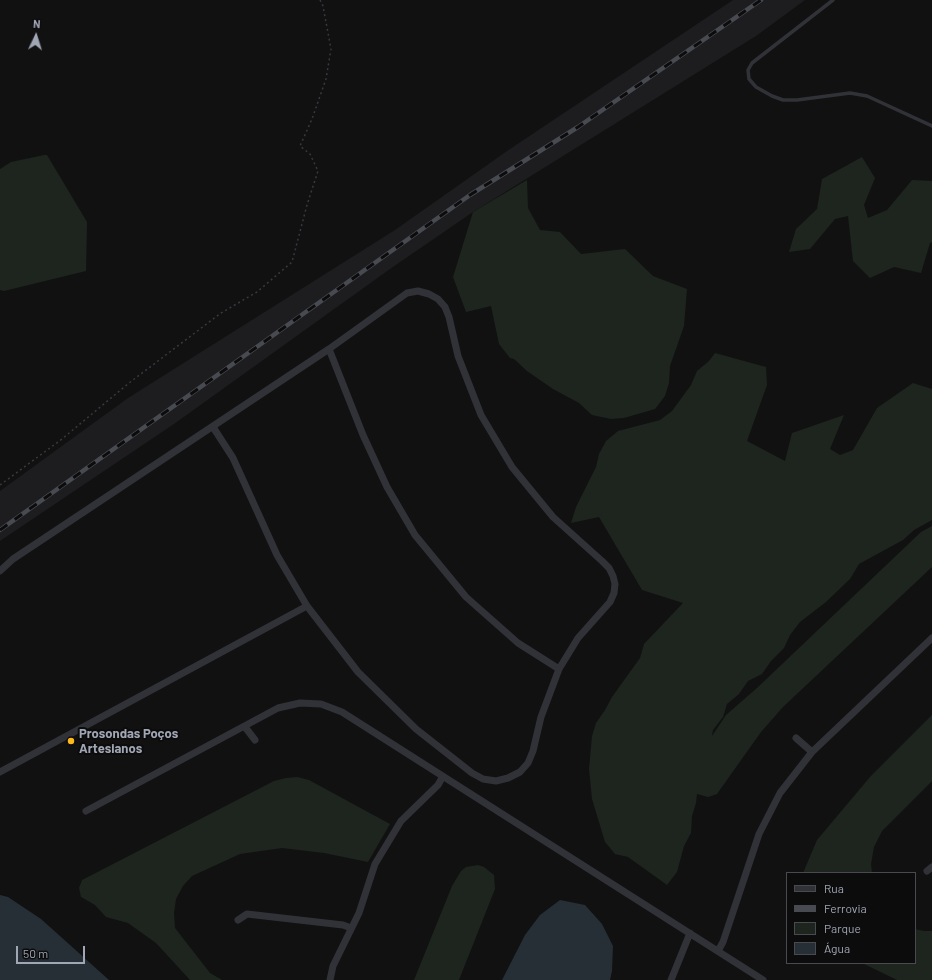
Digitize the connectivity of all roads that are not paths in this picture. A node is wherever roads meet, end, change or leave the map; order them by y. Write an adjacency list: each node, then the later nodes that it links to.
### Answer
1 (833, 0): 2 (lane)
2 (932, 126)
3 (329, 349): 4 (street); 8 (street); 8 (street)
4 (213, 427): 5 (street); 6 (street)
5 (0, 571)
6 (307, 606): 8 (street); 13 (street)
7 (932, 638): 12 (street)
8 (559, 669)
9 (245, 727): 11 (street); 14 (street); 15 (street)
10 (796, 738): 12 (street)
11 (255, 740)
12 (812, 752): 19 (street)
13 (0, 772)
14 (443, 776): 17 (street); 18 (street)
15 (86, 811)
16 (238, 920): 17 (street)
17 (351, 928): 20 (street)
18 (690, 933): 19 (street); 21 (street)
19 (718, 951): 22 (street)
20 (330, 980)
21 (671, 980)
22 (763, 980)

